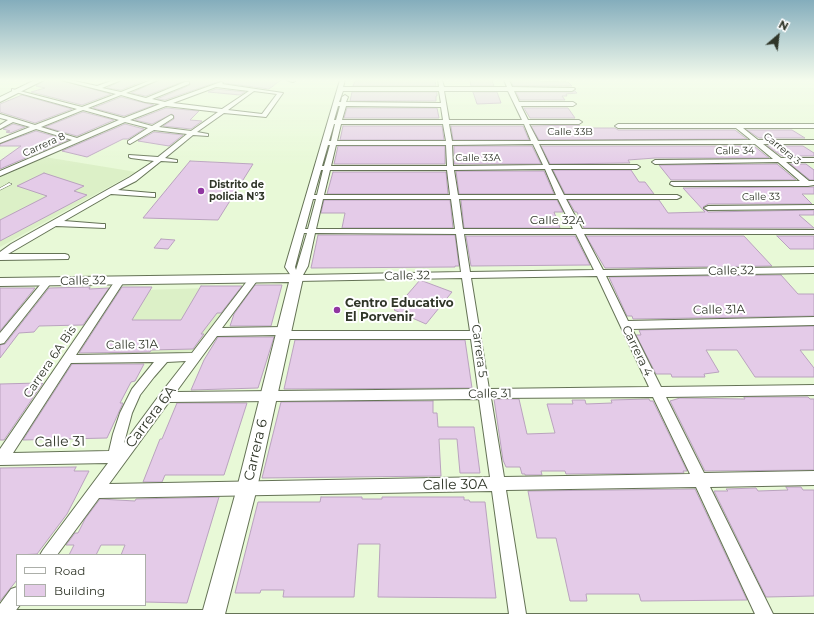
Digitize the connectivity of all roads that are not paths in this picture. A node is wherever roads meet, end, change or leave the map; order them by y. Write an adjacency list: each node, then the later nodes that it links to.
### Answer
1 (83, 109): 13 (street); 22 (street)
2 (152, 109): 13 (street, Carrera 8)
3 (207, 109): 9 (street)
4 (227, 109): 9 (street)
5 (269, 109): 9 (street)
6 (339, 109): 14 (street, Carrera 6)
7 (444, 109): 15 (street, Carrera 5)
8 (519, 109): 16 (street, Carrera 4)
9 (224, 111): 24 (street)
10 (0, 116): 12 (street)
11 (171, 117): 23 (street)
12 (13, 120): 21 (street); 22 (street)
13 (124, 120): 23 (street); 26 (street, Carrera 8)
14 (335, 122): 15 (street); 32 (street, Carrera 6); 33 (street, Carrera 6)
15 (445, 122): 16 (street); 34 (street, Carrera 5)
16 (525, 122): 17 (street); 29 (street, Carrera 4)
17 (579, 122)
18 (618, 126): 19 (street)
19 (737, 126): 20 (street); 30 (street, Carrera 3)
20 (814, 126)
21 (0, 127)
22 (34, 127): 26 (street); 27 (street)
23 (154, 128): 24 (street); 28 (street)
24 (192, 133): 25 (street); 36 (street)
25 (206, 135)
26 (77, 140): 46 (street, Carrera 8)
27 (0, 141)
28 (130, 142)
29 (536, 142): 30 (street, Calle 33B); 34 (street, Calle 33B); 45 (street, Carrera 4)
30 (757, 142): 31 (street, Calle 33B); 39 (street, Carrera 3)
31 (814, 142)
32 (325, 143): 33 (street, Calle 33B); 42 (street, Carrera 6)
33 (334, 143): 34 (street, Calle 33B); 43 (street, Carrera 6)
34 (449, 143): 44 (street, Carrera 5)
35 (131, 156): 36 (street)
36 (159, 159): 38 (street); 52 (street)
37 (814, 160): 39 (street, Calle 34)
38 (175, 161)
39 (780, 161): 40 (street, Calle 34); 47 (street, Carrera 3)
40 (656, 162)
41 (637, 167): 45 (street, Calle 33A)
42 (318, 168): 43 (street, Calle 33A); 54 (street, Carrera 6)
43 (328, 168): 44 (street, Calle 33A); 55 (street, Carrera 6)
44 (450, 168): 45 (street, Calle 33A); 56 (street, Carrera 5)
45 (548, 168): 57 (street, Carrera 4)
46 (0, 174)
47 (810, 183): 49 (street); 50 (street, Carrera 3)
48 (10, 184): 51 (lane)
49 (674, 184)
50 (814, 188)
51 (0, 189)
52 (111, 192): 53 (street); 61 (street)
53 (152, 195)
54 (310, 197): 55 (street, Calle 32A); 63 (street, Carrera 6)
55 (320, 197): 56 (street, Calle 32A); 64 (street, Carrera 6)
56 (454, 197): 57 (street, Calle 32A); 65 (street, Carrera 5)
57 (561, 197): 58 (street, Calle 32A); 66 (street, Carrera 4)
58 (677, 197)
59 (814, 206): 60 (street, Calle 33)
60 (708, 208)
61 (54, 223): 62 (street); 68 (street)
62 (102, 226)
63 (300, 231): 64 (street, Calle 32A); 74 (street, Carrera 6)
64 (312, 231): 65 (street, Calle 32A); 74 (street, Carrera 6)
65 (459, 232): 66 (street, Calle 32A); 72 (street, Carrera 5)
66 (578, 232): 67 (street, Calle 32A); 71 (street, Carrera 4)
67 (814, 232)
68 (0, 256): 69 (street)
69 (65, 257)
70 (814, 270): 71 (street, Calle 32)
71 (600, 273): 72 (street, Calle 32); 79 (street, Carrera 4)
72 (467, 275): 74 (street, Calle 32); 82 (street, Carrera 5)
73 (254, 278): 74 (street, Calle 32); 75 (street, Calle 32); 80 (street, Carrera 6A)
74 (296, 278): 81 (street, Carrera 6)
75 (120, 280): 76 (street, Calle 32); 86 (street, Carrera 6A Bis)
76 (48, 281): 77 (street, Calle 32); 83 (street)
77 (0, 282)
78 (814, 321): 79 (street, Calle 31A)
79 (625, 325): 88 (street, Carrera 4)
80 (214, 332): 81 (street); 85 (street, Carrera 6A)
81 (283, 333): 82 (street); 90 (street, Carrera 6)
82 (476, 335): 89 (street, Carrera 5)
83 (0, 340)
84 (165, 357): 85 (street, Calle 31A); 86 (street, Calle 31A); 92 (street)
85 (196, 357): 91 (street, Carrera 6A)
86 (68, 359): 93 (street, Carrera 6A Bis)
87 (814, 390): 88 (street, Calle 31)
88 (657, 392): 89 (street, Calle 31); 95 (street, Carrera 4)
89 (485, 394): 90 (street, Calle 31); 96 (street, Carrera 5)
90 (268, 396): 91 (street, Calle 31); 97 (street, Carrera 6)
91 (166, 397): 92 (street, Carrera 6A)
92 (118, 457): 93 (street, Calle 31); 98 (street, Carrera 6A)
93 (1, 459)
94 (814, 478): 95 (street, Calle 30A)
95 (700, 480): 96 (street, Calle 30A); 105 (street, Carrera 4)
96 (498, 484): 97 (street, Calle 30A); 104 (street, Carrera 5)
97 (247, 488): 98 (street, Calle 30A); 103 (street, Carrera 6)
98 (96, 491): 99 (street, Carrera 6A)
99 (49, 554)
100 (16, 596): 101 (street)
101 (0, 618)
102 (0, 622): 103 (street)
103 (211, 622): 104 (street)
104 (519, 622): 105 (street)
105 (768, 622): 106 (street)
106 (808, 622): 107 (street)
107 (814, 622)

